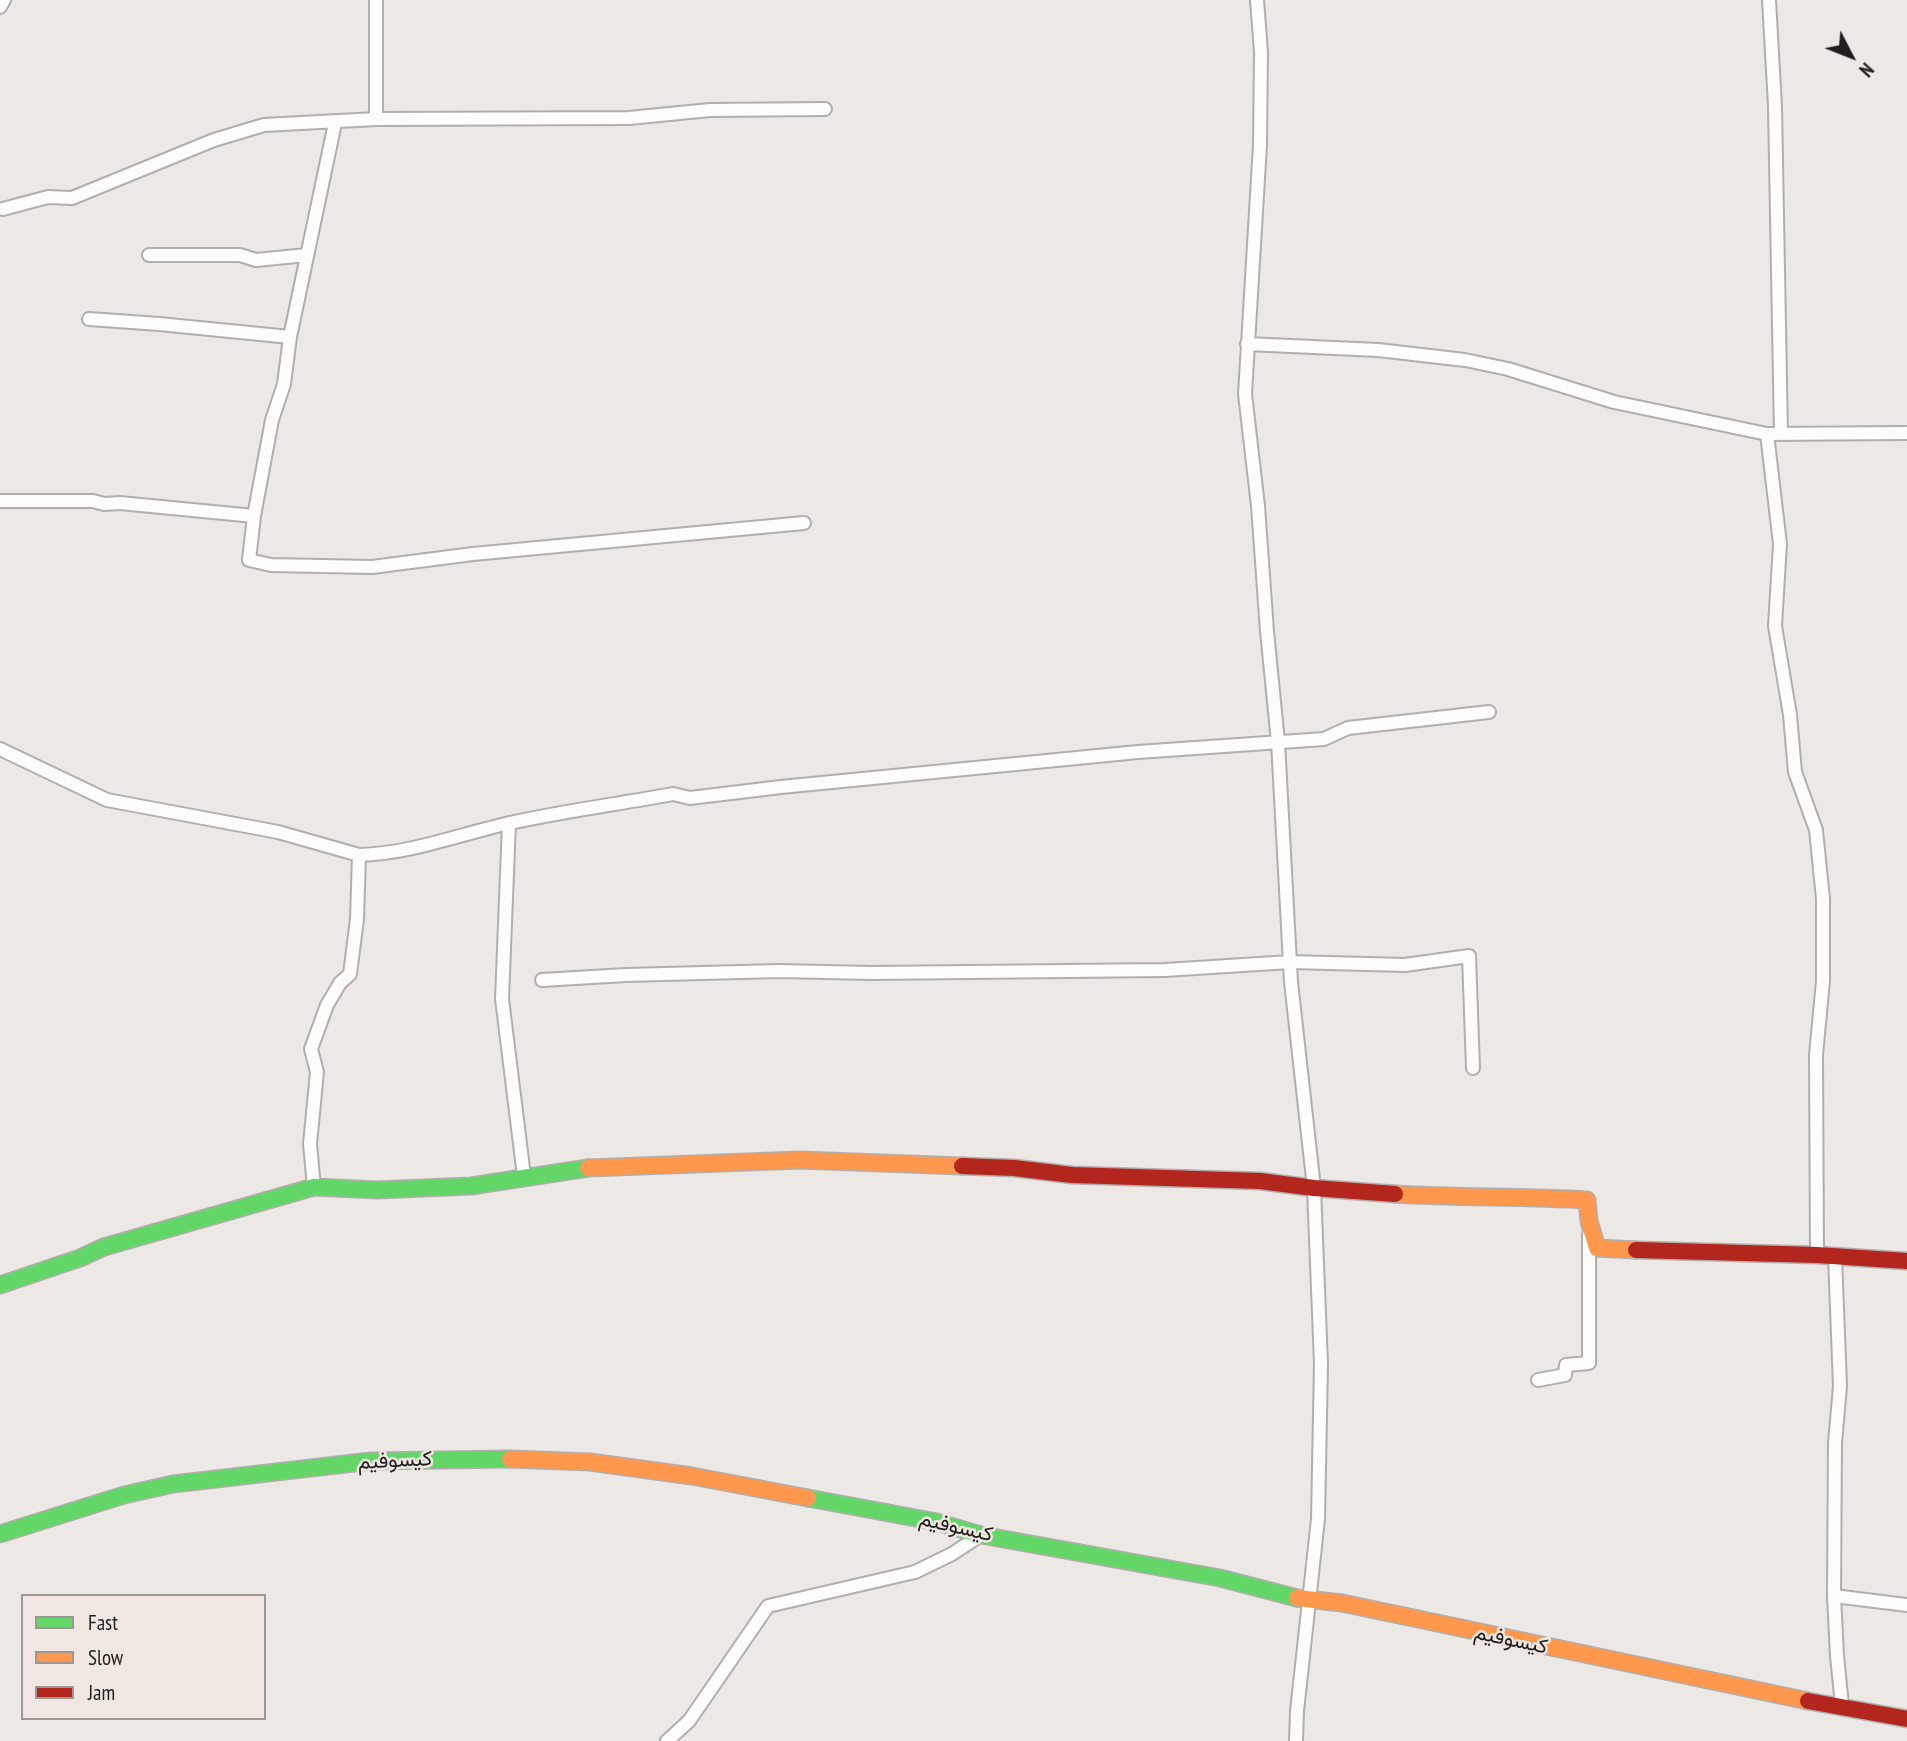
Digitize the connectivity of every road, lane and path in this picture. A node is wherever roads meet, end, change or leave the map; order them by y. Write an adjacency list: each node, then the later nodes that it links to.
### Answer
1 (4, 0): 5 (street)
2 (376, 0): 7 (street)
3 (1257, 0): 14 (street)
4 (1769, 0): 16 (street)
5 (0, 7)
6 (825, 108): 7 (street)
7 (376, 119): 8 (street)
8 (335, 123): 9 (street); 11 (street)
9 (3, 209)
10 (149, 255): 11 (street)
11 (307, 255): 13 (street)
12 (89, 319): 13 (street)
13 (290, 337): 19 (street)
14 (1247, 344): 17 (street); 22 (street)
15 (1907, 433): 16 (street)
16 (1781, 434): 17 (street)
17 (1767, 435): 33 (street)
18 (0, 501): 19 (street)
19 (254, 516): 20 (street)
20 (804, 523)
21 (1489, 712): 22 (street)
22 (1278, 742): 24 (street); 26 (street)
23 (0, 748): 25 (street)
24 (509, 823): 25 (street); 29 (street)
25 (359, 855): 30 (street)
26 (1290, 962): 27 (street); 28 (street); 31 (street)
27 (542, 980)
28 (1473, 1068)
29 (524, 1176): 30 (street); 31 (street)
30 (314, 1187): 36 (street)
31 (1314, 1188): 32 (street); 41 (street)
32 (1589, 1221): 33 (street); 37 (street)
33 (1817, 1255): 34 (street)
34 (1835, 1257): 35 (street); 40 (street)
35 (1907, 1261)
36 (0, 1285)
37 (1538, 1380)
38 (0, 1534): 39 (street, كيسوفيم)
39 (981, 1535): 41 (street, كيسوفيم); 45 (street)
40 (1834, 1595): 42 (street); 43 (street)
41 (1308, 1601): 43 (street, كيسوفيم); 46 (street)
42 (1907, 1605)
43 (1842, 1705): 44 (street, كيسوفيم)
44 (1907, 1718)
45 (667, 1741)
46 (1296, 1741)

